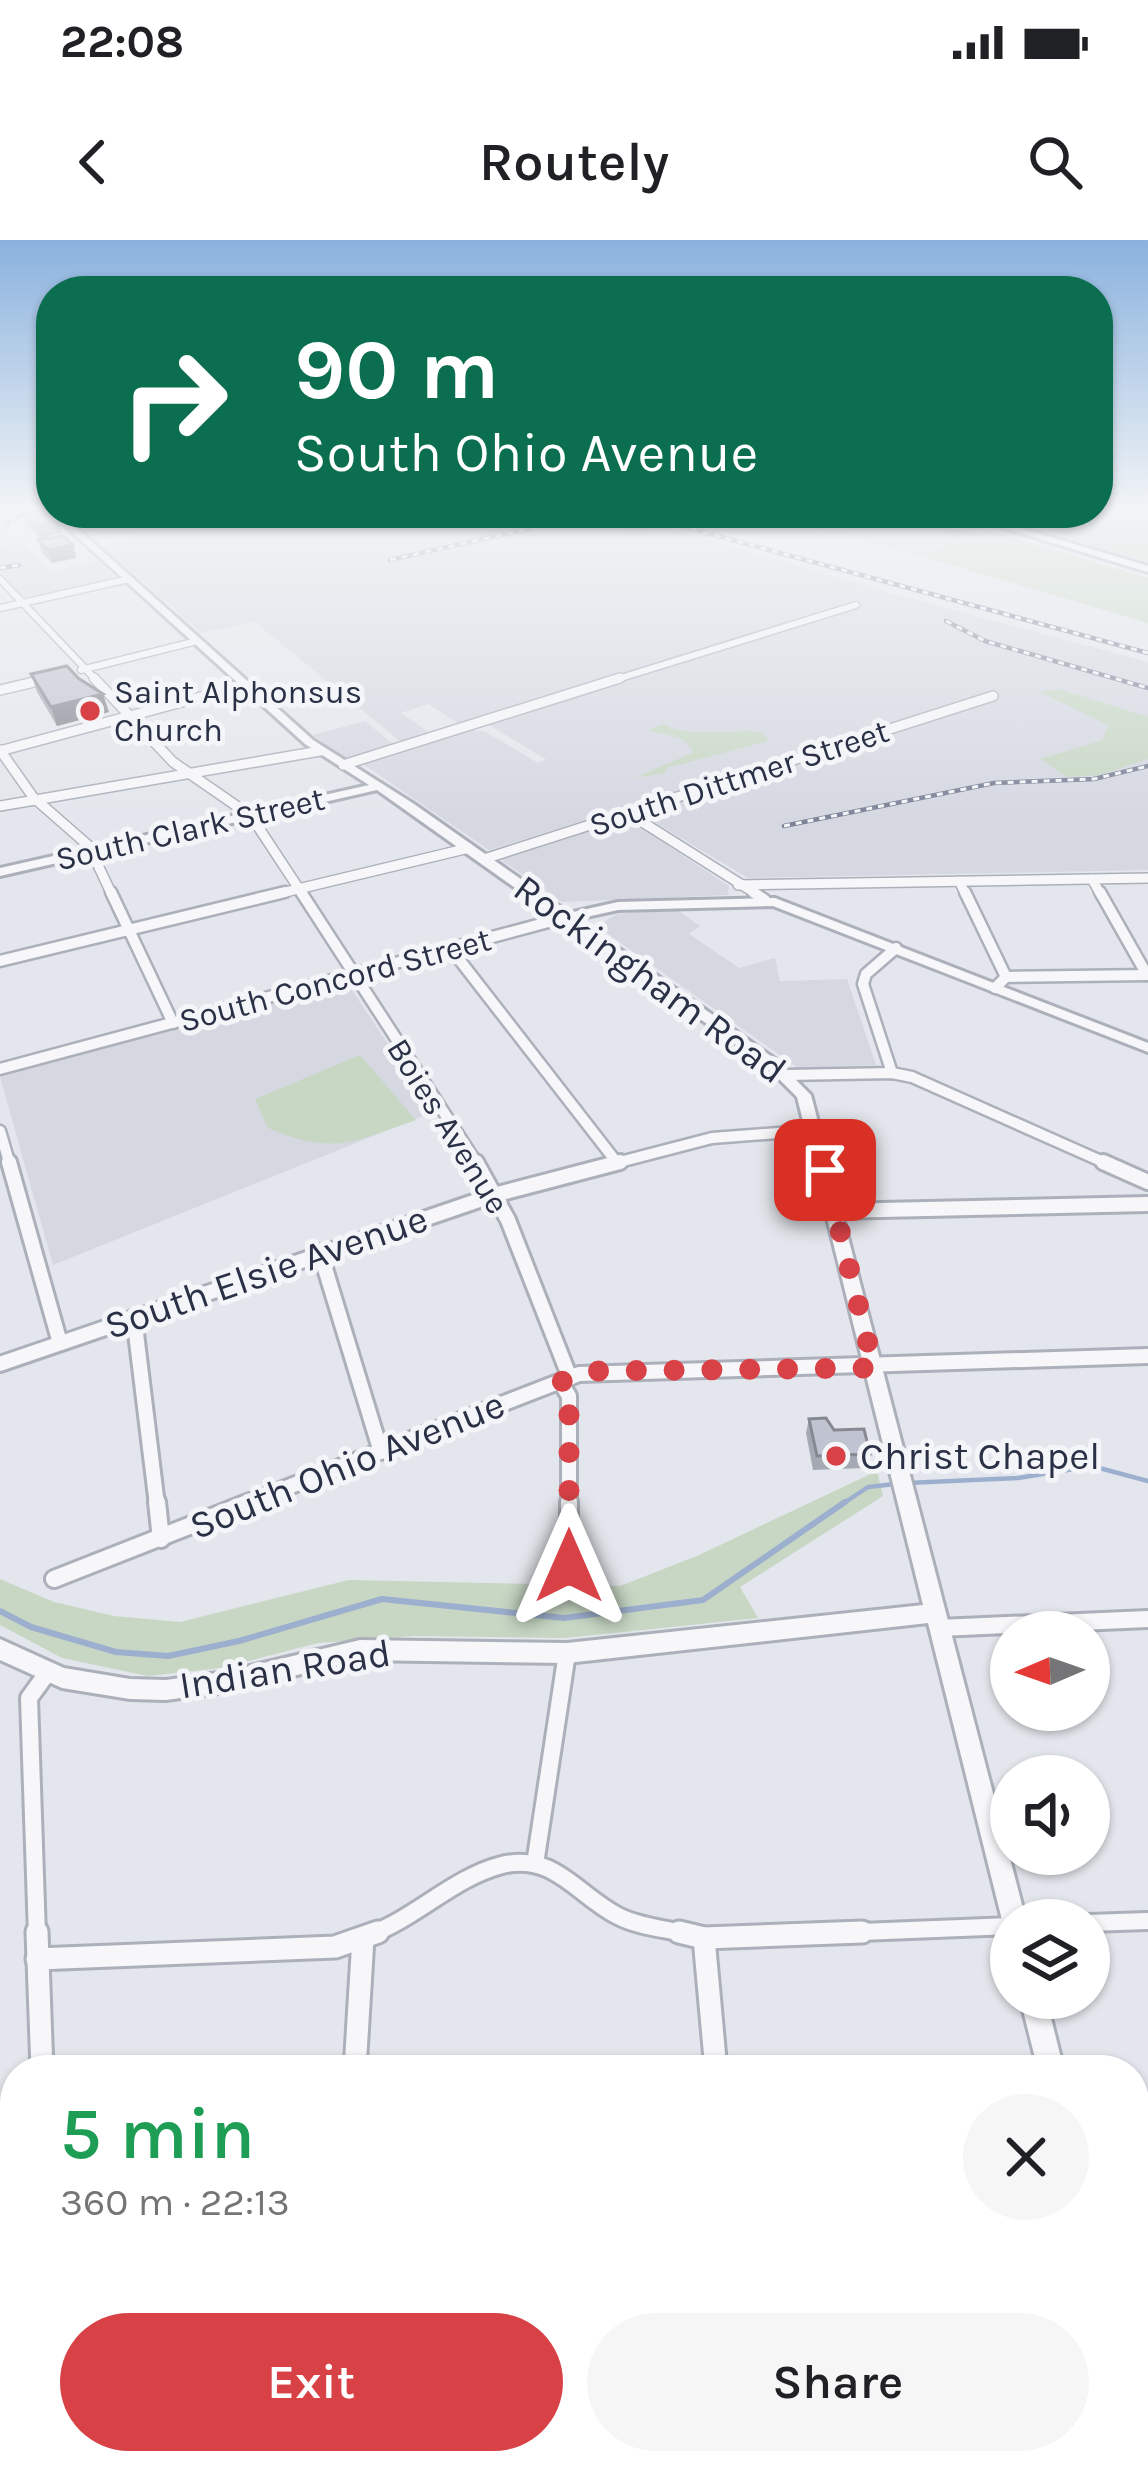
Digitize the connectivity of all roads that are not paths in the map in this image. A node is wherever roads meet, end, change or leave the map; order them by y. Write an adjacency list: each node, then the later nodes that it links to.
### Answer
1 (33, 614): 5 (street, Boies Avenue)
2 (168, 614): 4 (street, Rockingham Road)
3 (826, 614): 12 (street)
4 (197, 641): 5 (street); 6 (street, Rockingham Road)
5 (85, 669): 7 (street); 9 (street, Boies Avenue)
6 (245, 685): 9 (street); 11 (street, Rockingham Road)
7 (0, 690)
8 (993, 696): 17 (street, South Dittmer Street)
9 (129, 716): 10 (street); 13 (street, Boies Avenue)
10 (0, 751): 15 (street)
11 (320, 751): 12 (street, Rockingham Road); 13 (street)
12 (344, 765): 14 (street, Rockingham Road)
13 (185, 772): 15 (street); 18 (street, Boies Avenue)
14 (380, 786): 18 (street, South Clark Street); 19 (street, Rockingham Road)
15 (38, 800): 16 (street); 20 (street)
16 (0, 806)
17 (628, 813): 21 (street, South Dittmer Street); 26 (street)
18 (251, 816): 20 (street, South Clark Street); 27 (street, Boies Avenue)
19 (469, 848): 21 (street, Rockingham Road); 27 (street)
20 (92, 852): 22 (street, South Clark Street); 30 (street)
21 (484, 859): 29 (street, Rockingham Road)
22 (0, 872)
23 (1148, 878): 24 (street)
24 (1092, 879): 25 (street); 35 (street)
25 (959, 881): 26 (street); 36 (street)
26 (738, 885): 28 (street)
27 (296, 889): 30 (street); 34 (street, Boies Avenue)
28 (765, 900): 29 (street, South Concord Street); 31 (street, South Concord Street)
29 (567, 916): 32 (street, South Concord Street); 41 (street, Rockingham Road)
30 (131, 931): 33 (street); 37 (street)
31 (896, 948): 36 (street, South Concord Street); 40 (street)
32 (451, 949): 34 (street, South Concord Street); 44 (street)
33 (0, 961)
34 (350, 974): 37 (street, South Concord Street); 46 (street, Boies Avenue)
35 (1148, 975): 36 (street)
36 (1000, 982): 38 (street, South Concord Street)
37 (173, 1023): 39 (street, South Concord Street)
38 (1148, 1048)
39 (0, 1069)
40 (892, 1073): 41 (street); 45 (street)
41 (787, 1075): 42 (street, Rockingham Road)
42 (815, 1130): 44 (street, South Elsie Avenue); 48 (street, Rockingham Road)
43 (0, 1131): 51 (street)
44 (618, 1164): 46 (street, South Elsie Avenue)
45 (1148, 1182)
46 (494, 1195): 49 (street, South Elsie Avenue); 55 (street, Boies Avenue)
47 (1148, 1204): 48 (street)
48 (835, 1211): 54 (street, Rockingham Road)
49 (320, 1252): 50 (street, South Elsie Avenue); 56 (street)
50 (134, 1317): 51 (street, South Elsie Avenue); 57 (street)
51 (60, 1343): 53 (street, South Elsie Avenue)
52 (1148, 1356): 54 (street, South Ohio Avenue)
53 (0, 1364)
54 (874, 1368): 55 (street, South Ohio Avenue); 61 (street, Rockingham Road)
55 (565, 1380): 56 (street, South Ohio Avenue); 58 (street, Boies Avenue)
56 (381, 1452): 57 (street, South Ohio Avenue)
57 (161, 1539): 59 (street, South Ohio Avenue)
58 (569, 1566)
59 (54, 1579)
60 (1148, 1618): 61 (street)
61 (937, 1621): 63 (street, Indian Road); 66 (street, Rockingham Road)
62 (0, 1649): 64 (street, Indian Road)
63 (567, 1653): 64 (street, Indian Road); 65 (street)
64 (48, 1672): 72 (street)
65 (535, 1864): 70 (street); 71 (street)
66 (1006, 1899)
67 (1148, 1921): 68 (street)
68 (1110, 1922)
69 (990, 1924): 71 (street)
70 (364, 1938): 72 (street); 75 (street)
71 (704, 1938): 76 (street)
72 (37, 1959): 74 (street)
73 (1038, 2019): 77 (street)
74 (41, 2055)
75 (356, 2055)
76 (715, 2055)
77 (1047, 2055)

